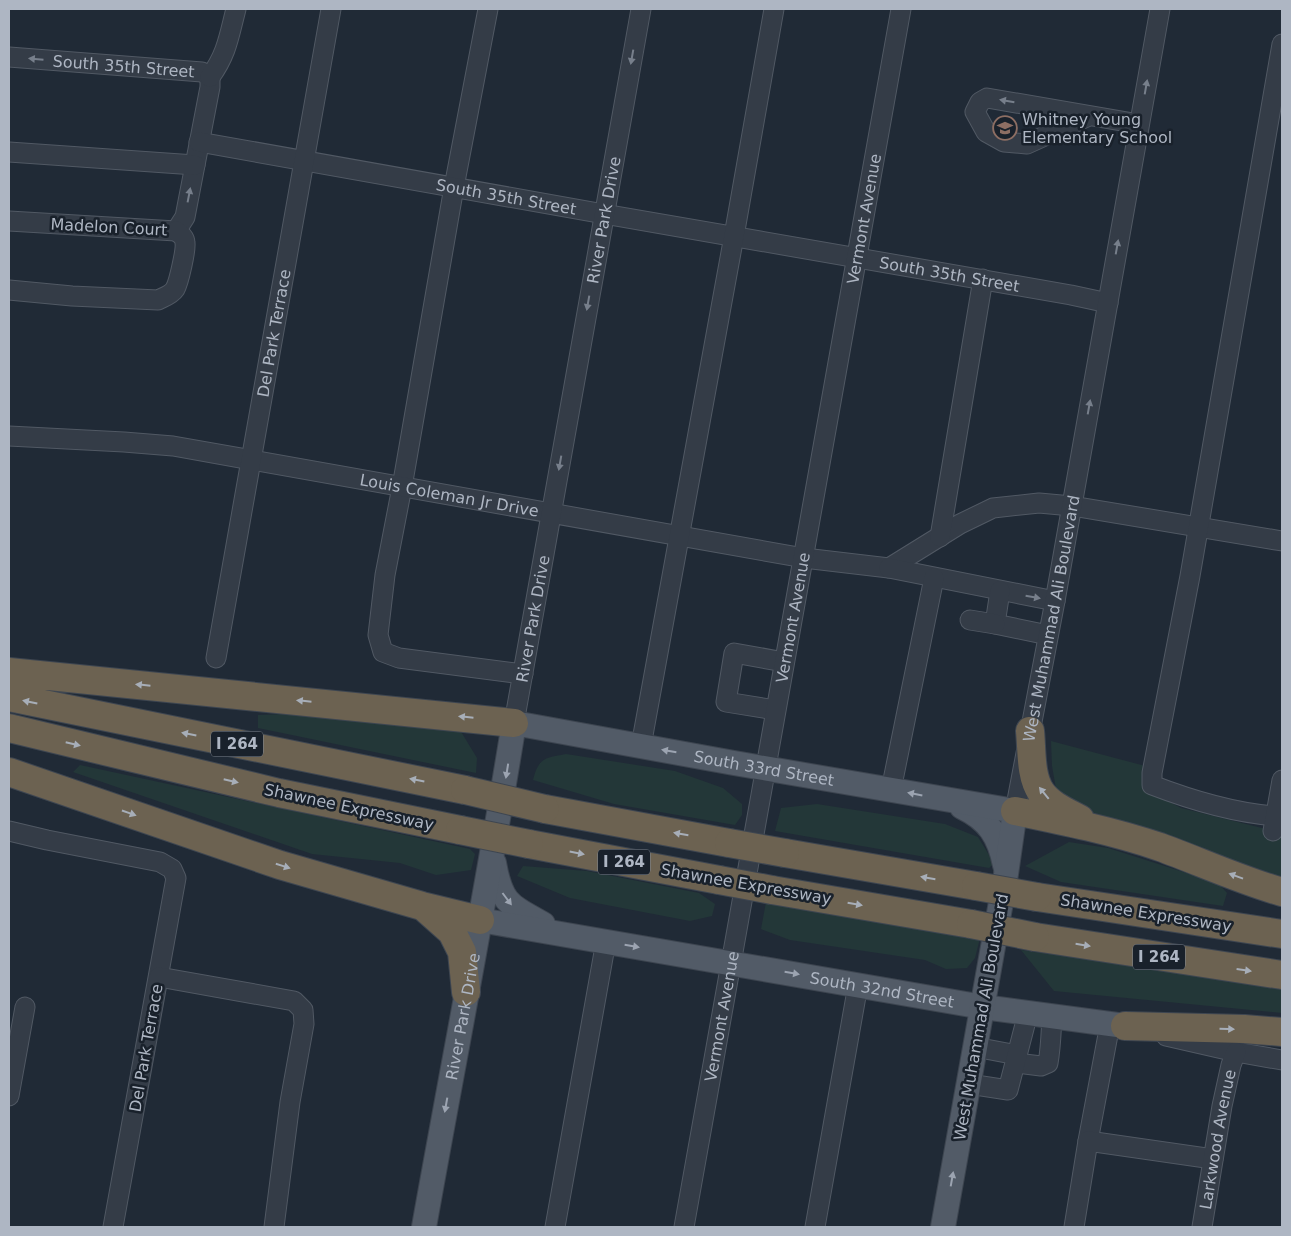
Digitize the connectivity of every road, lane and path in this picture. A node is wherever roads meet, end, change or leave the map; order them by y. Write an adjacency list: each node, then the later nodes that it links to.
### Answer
1 (236, 9): 10 (street)
2 (331, 9): 15 (street, Del Park Terrace)
3 (488, 9): 17 (street)
4 (640, 9): 18 (street, River Park Drive, one-way to 18)
5 (774, 9): 21 (street)
6 (901, 9): 22 (street, Vermont Avenue)
7 (1160, 9): 12 (street, West Muhammad Ali Boulevard, one-way to 7)
8 (1282, 44): 31 (street)
9 (9, 57): 10 (street, South 35th Street, one-way to 9)
10 (210, 77): 13 (street, South 35th Street)
11 (1089, 116): 11 (street, one-way to 11); 12 (street)
12 (1139, 124): 25 (street, West Muhammad Ali Boulevard, one-way to 12)
13 (199, 142): 15 (street, South 35th Street); 16 (street, Madelon Court)
14 (9, 152): 16 (street)
15 (304, 159): 17 (street, South 35th Street); 27 (street, Del Park Terrace)
16 (195, 165): 20 (street, Madelon Court, one-way to 16)
17 (454, 187): 18 (street, South 35th Street); 28 (street)
18 (604, 214): 21 (street, South 35th Street); 30 (street, River Park Drive, one-way to 30)
19 (9, 222): 20 (street, Madelon Court)
20 (176, 231): 24 (street)
21 (734, 236): 22 (street, South 35th Street); 32 (street)
22 (857, 257): 23 (street, South 35th Street); 35 (street, Vermont Avenue)
23 (983, 279): 25 (street, South 35th Street); 33 (street)
24 (9, 290)
25 (1108, 303): 29 (street, West Muhammad Ali Boulevard, one-way to 25)
26 (9, 436): 27 (street, Louis Coleman Jr Drive)
27 (251, 460): 28 (street, Louis Coleman Jr Drive); 43 (street, Del Park Terrace)
28 (402, 487): 30 (street, Louis Coleman Jr Drive); 46 (street)
29 (1072, 506): 31 (street); 33 (street); 39 (street, West Muhammad Ali Boulevard)
30 (551, 514): 32 (street, Louis Coleman Jr Drive); 46 (street, River Park Drive)
31 (1198, 527): 34 (street); 55 (street)
32 (679, 536): 35 (street, Louis Coleman Jr Drive); 52 (street)
33 (940, 537): 36 (street)
34 (1282, 541)
35 (804, 558): 36 (street, Louis Coleman Jr Drive); 44 (street, Vermont Avenue)
36 (889, 568): 37 (street, Louis Coleman Jr Drive)
37 (934, 578): 38 (street, Louis Coleman Jr Drive); 56 (street)
38 (1000, 591): 39 (street, Louis Coleman Jr Drive, one-way to 39); 41 (street)
39 (1055, 601): 42 (street, West Muhammad Ali Boulevard)
40 (970, 620): 41 (street)
41 (995, 624): 42 (street)
42 (1048, 635): 51 (street, West Muhammad Ali Boulevard)
43 (216, 658)
44 (784, 662): 48 (street, Vermont Avenue); 48 (street)
45 (9, 672): 49 (highway, one-way to 45)
46 (523, 674): 49 (street, River Park Drive)
47 (9, 697): 67 (highway, Shawnee Expressway / I 264, one-way to 47, bridge)
48 (775, 710): 53 (street, Vermont Avenue)
49 (514, 723): 52 (main road, South 33rd Street); 61 (main road, River Park Drive, one-way to 61)
50 (9, 728): 70 (highway, Shawnee Expressway / I 264, one-way to 70, bridge)
51 (1030, 731): 58 (street, West Muhammad Ali Boulevard); 59 (highway, one-way to 51)
52 (641, 746): 53 (main road, South 33rd Street, one-way to 52)
53 (765, 768): 56 (main road, South 33rd Street); 69 (street, Vermont Avenue)
54 (9, 772): 64 (highway, one-way to 64)
55 (1282, 780)
56 (891, 790): 57 (main road, South 33rd Street, one-way to 56)
57 (952, 802): 58 (main road, South 33rd Street); 62 (main road)
58 (1015, 811): 59 (highway); 62 (main road, West Muhammad Ali Boulevard)
59 (1099, 828): 63 (highway, one-way to 59)
60 (9, 831): 71 (street, Del Park Terrace)
61 (493, 854): 65 (main road, River Park Drive); 66 (main road, one-way to 66)
62 (1006, 874): 75 (main road, West Muhammad Ali Boulevard)
63 (1282, 892)
64 (422, 906): 65 (highway); 73 (highway)
65 (480, 920): 66 (main road, South 32nd Street); 73 (main road, River Park Drive)
66 (562, 934): 68 (main road, South 32nd Street)
67 (1282, 934)
68 (606, 941): 69 (main road, South 32nd Street, one-way to 69); 91 (street)
69 (731, 963): 72 (main road, South 32nd Street, one-way to 72); 92 (street, Vermont Avenue)
70 (1282, 975)
71 (159, 977): 88 (street, Del Park Terrace); 89 (street)
72 (858, 985): 75 (main road, South 32nd Street); 93 (street)
73 (466, 992): 90 (main road, River Park Drive, one-way to 90)
74 (25, 1007): 85 (street)
75 (983, 1007): 76 (main road, South 32nd Street); 80 (main road, West Muhammad Ali Boulevard)
76 (1025, 1022): 78 (main road, South 32nd Street); 82 (street)
77 (1118, 1025): 78 (main road, South 32nd Street); 79 (highway, one-way to 79); 81 (street, South 32nd Street); 86 (street)
78 (1051, 1026): 82 (street)
79 (1282, 1032)
80 (975, 1047): 82 (street); 84 (main road, West Muhammad Ali Boulevard)
81 (1236, 1052): 83 (street, South 32nd Street); 87 (street, Larkwood Avenue)
82 (1016, 1059): 84 (street)
83 (1282, 1060)
84 (969, 1084): 94 (main road, West Muhammad Ali Boulevard, one-way to 84)
85 (9, 1096)
86 (1088, 1141): 87 (street); 95 (street)
87 (1214, 1160): 96 (street, Larkwood Avenue)
88 (114, 1227)
89 (274, 1227)
90 (424, 1227)
91 (555, 1227)
92 (684, 1227)
93 (815, 1227)
94 (943, 1227)
95 (1074, 1227)
96 (1202, 1227)

